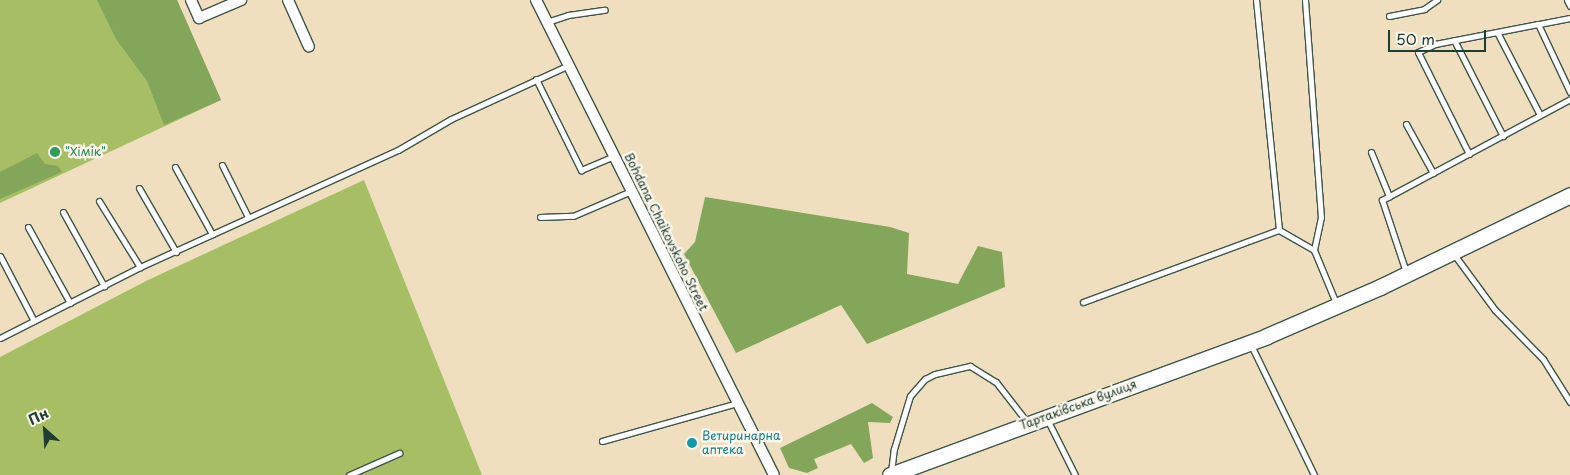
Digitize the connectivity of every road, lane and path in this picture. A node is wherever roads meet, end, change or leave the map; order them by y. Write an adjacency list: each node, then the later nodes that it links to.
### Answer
1 (190, 0): 2 (street)
2 (241, 0)
3 (288, 0): 17 (street)
4 (536, 0): 13 (street, Bohdana Chaikovskoho Street)
5 (1256, 0): 40 (lane)
6 (1305, 0): 42 (lane)
7 (1437, 0): 11 (lane)
8 (1567, 0): 9 (lane)
9 (1570, 6)
10 (605, 10): 13 (lane)
11 (1389, 16)
12 (1570, 18): 14 (lane)
13 (547, 22): 18 (street, Bohdana Chaikovskoho Street)
14 (1538, 24): 15 (lane); 20 (lane)
15 (1497, 32): 16 (lane); 22 (lane)
16 (1454, 40): 24 (lane); 26 (lane)
17 (309, 47)
18 (569, 65): 19 (lane); 27 (street, Bohdana Chaikovskoho Street)
19 (536, 80): 27 (lane); 38 (lane)
20 (1570, 92)
21 (1570, 100): 22 (lane)
22 (1540, 115): 24 (lane)
23 (1406, 124): 30 (lane)
24 (1503, 136): 26 (lane)
25 (1371, 152): 34 (lane)
26 (1469, 154): 30 (lane)
27 (614, 156): 32 (street, Bohdana Chaikovskoho Street)
28 (222, 165): 38 (lane)
29 (175, 166): 41 (lane)
30 (1433, 173): 34 (lane)
31 (140, 188): 43 (lane)
32 (632, 191): 37 (lane); 56 (street, Bohdana Chaikovskoho Street)
33 (1570, 195): 44 (street, Тартаківська вулиця)
34 (1389, 196): 47 (lane)
35 (99, 201): 46 (lane)
36 (63, 212): 48 (lane)
37 (540, 217)
38 (248, 218): 41 (lane)
39 (28, 227): 50 (lane)
40 (1278, 230): 42 (lane); 49 (lane)
41 (212, 234): 43 (lane)
42 (1314, 250): 51 (lane)
43 (176, 252): 46 (lane)
44 (1453, 252): 47 (street, Тартаківська вулиця); 55 (lane)
45 (0, 256): 52 (lane)
46 (140, 268): 48 (lane)
47 (1407, 275): 51 (street, Тартаківська вулиця)
48 (104, 286): 50 (lane)
49 (1083, 302)
50 (70, 303): 52 (lane)
51 (1337, 306): 54 (street, Тартаківська вулиця)
52 (34, 321): 53 (lane)
53 (0, 338)
54 (1250, 342): 57 (street, Тартаківська вулиця); 65 (lane)
55 (1570, 402)
56 (737, 403): 59 (lane); 62 (street, Bohdana Chaikovskoho Street)
57 (1046, 417): 58 (street, Тартаківська вулиця); 64 (lane)
58 (1028, 423): 63 (street, Тартаківська вулиця); 63 (lane)
59 (602, 441)
60 (400, 453): 61 (lane)
61 (348, 475)
62 (774, 475)
63 (890, 475)
64 (1075, 475)
65 (1314, 475)

